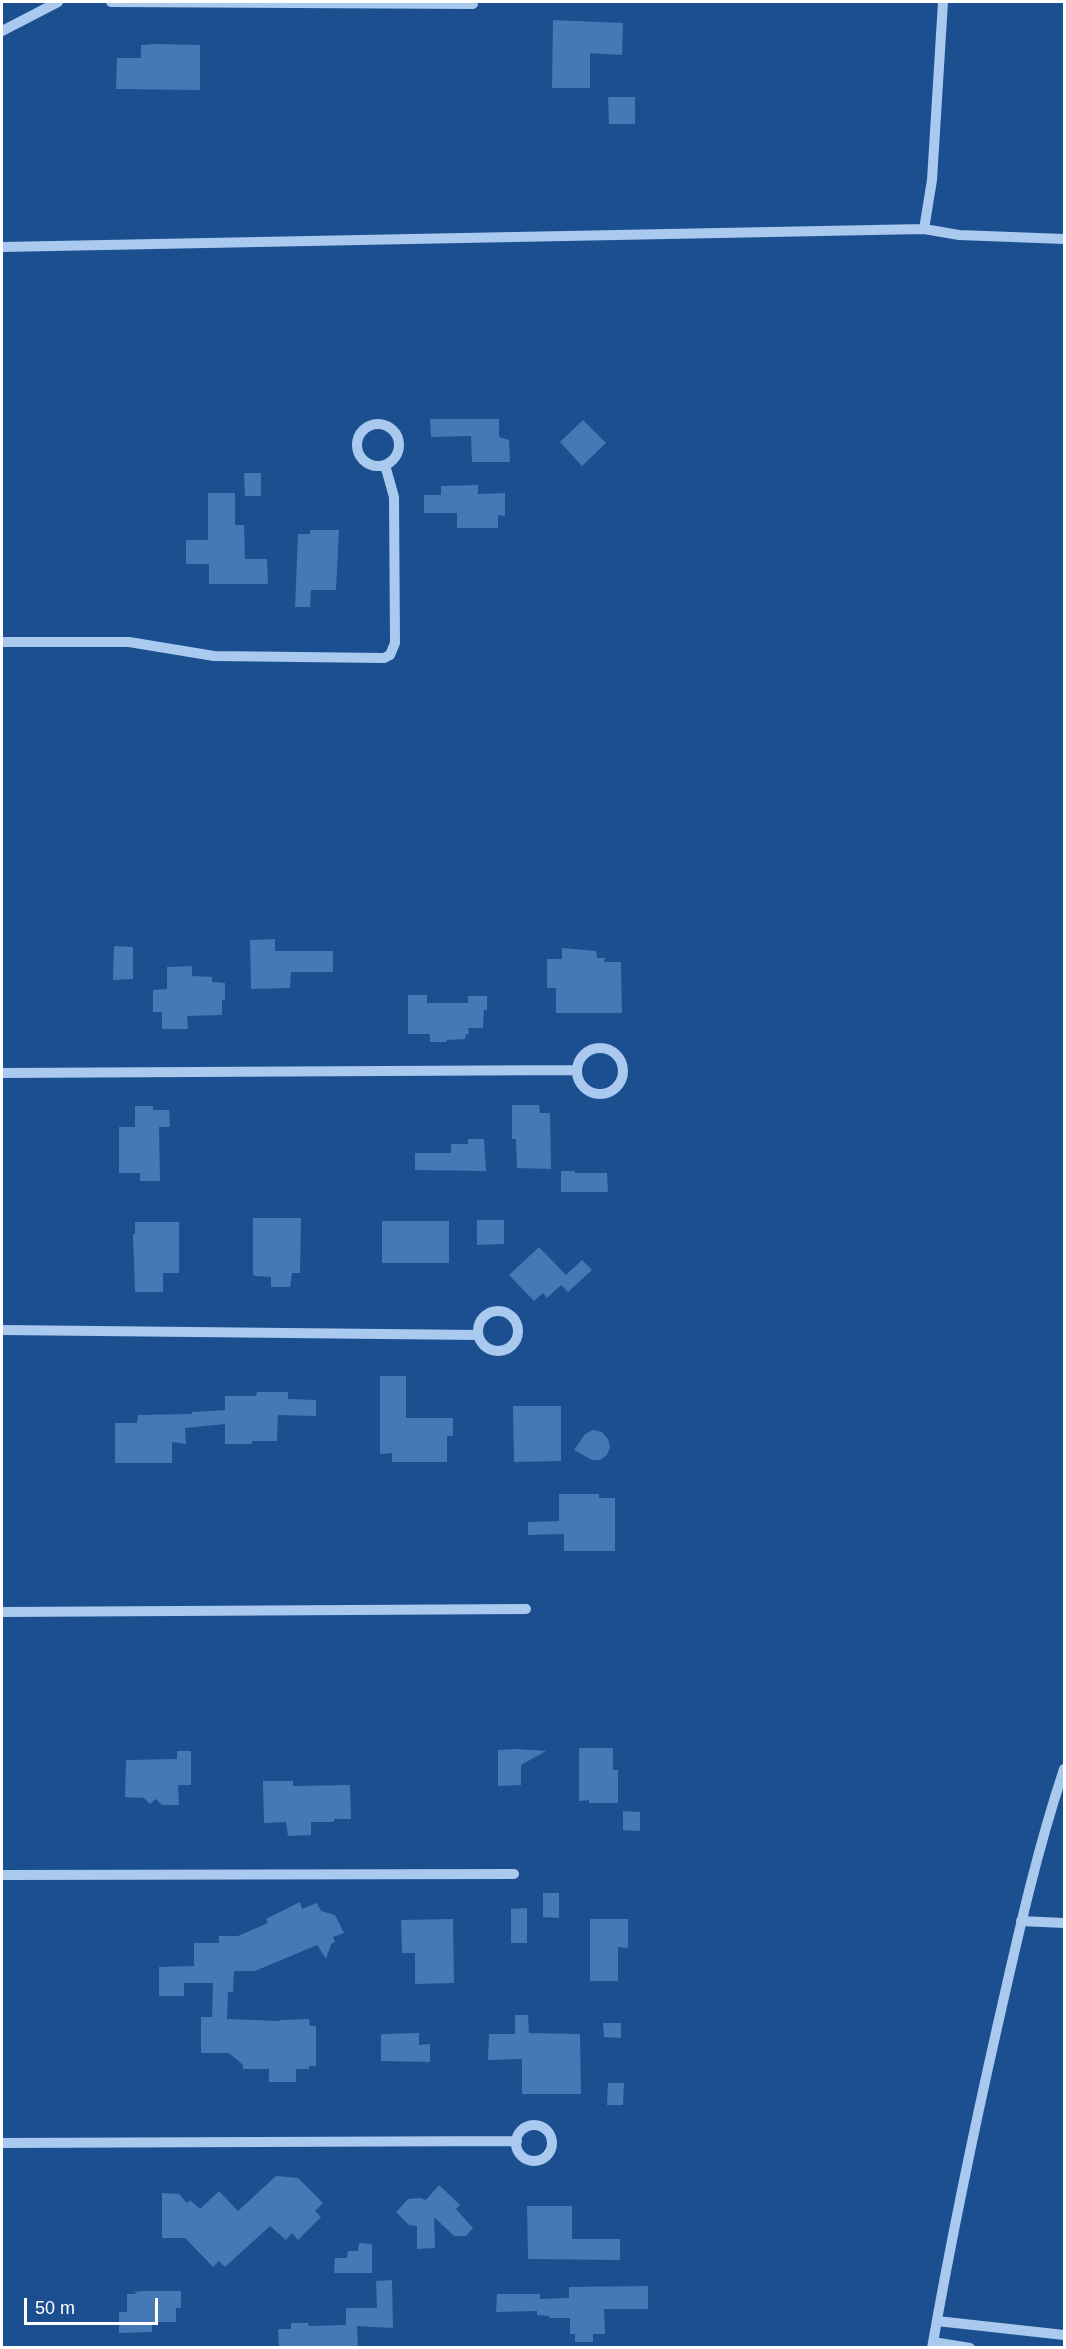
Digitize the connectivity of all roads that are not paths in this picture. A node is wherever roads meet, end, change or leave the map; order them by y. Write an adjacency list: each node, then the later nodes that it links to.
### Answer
1 (58, 2): 5 (street)
2 (111, 2): 4 (street)
3 (943, 2): 6 (street)
4 (472, 4)
5 (2, 31)
6 (924, 229): 7 (street); 8 (street)
7 (1065, 239)
8 (2, 247)
9 (385, 465): 9 (street); 10 (street)
10 (2, 642)
11 (576, 1070): 11 (street); 12 (street)
12 (2, 1073)
13 (2, 1330): 14 (street)
14 (478, 1335)
15 (526, 1609): 16 (street)
16 (2, 1612)
17 (1065, 1769): 20 (street)
18 (514, 1874): 19 (street)
19 (2, 1875)
20 (1021, 1921): 21 (street); 24 (street)
21 (1065, 1923)
22 (517, 2141): 23 (street)
23 (2, 2143)
24 (937, 2320): 25 (street); 26 (street)
25 (1065, 2335)
26 (933, 2345): 27 (street)
27 (970, 2348)

